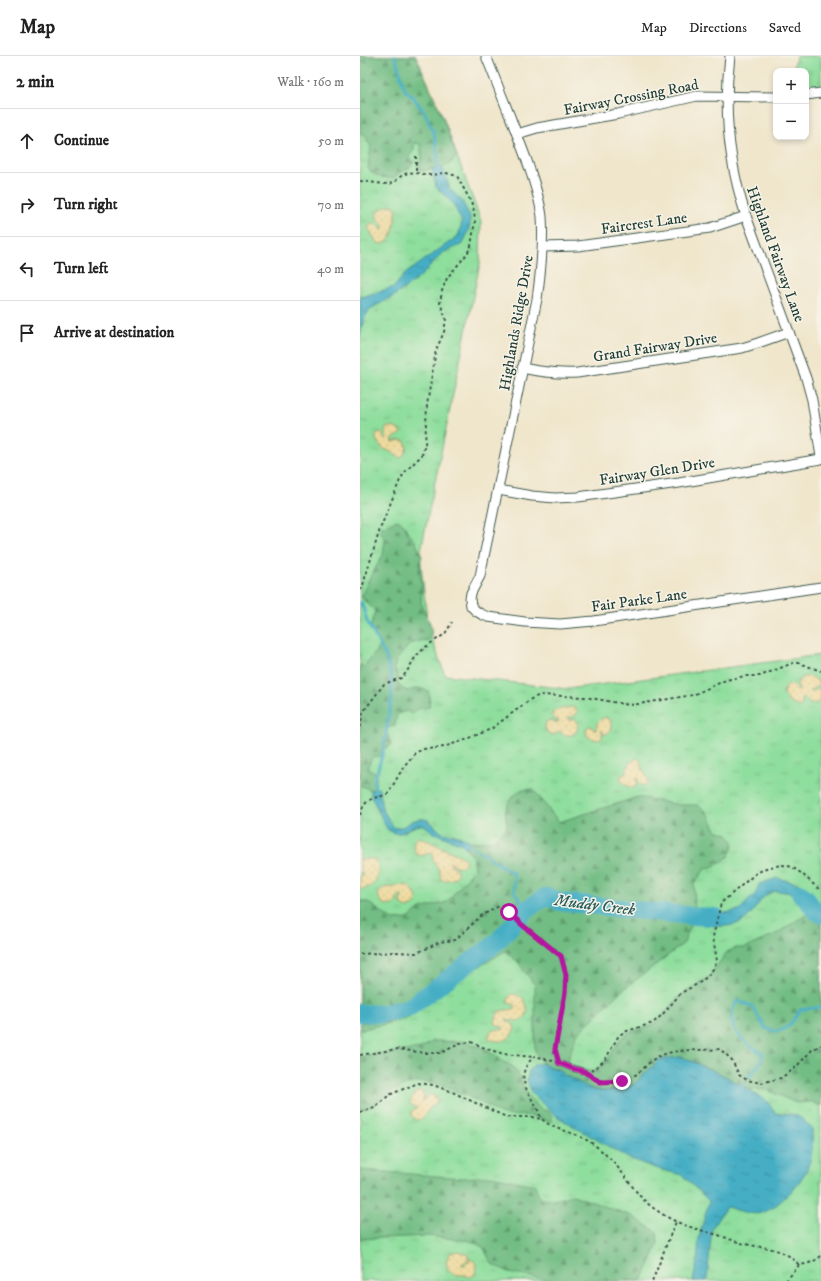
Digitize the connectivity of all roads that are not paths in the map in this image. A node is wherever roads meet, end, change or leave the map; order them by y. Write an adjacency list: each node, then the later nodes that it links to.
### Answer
1 (486, 56): 7 (street, Highlands Ridge Drive)
2 (730, 56): 5 (street, Highland Fairway Lane)
3 (821, 93): 4 (street)
4 (809, 95)
5 (727, 96): 6 (street, Fairway Crossing Road); 7 (street, Fairway Crossing Road); 8 (street, Highland Fairway Lane)
6 (773, 97)
7 (517, 134): 9 (street, Highlands Ridge Drive)
8 (746, 216): 9 (street, Faircrest Lane); 10 (street, Highland Fairway Lane)
9 (543, 247): 11 (street, Highlands Ridge Drive)
10 (789, 332): 11 (street, Grand Fairway Drive); 12 (street, Highland Fairway Lane)
11 (522, 368): 13 (street, Highlands Ridge Drive)
12 (821, 458): 13 (street, Fairway Glen Drive)
13 (498, 490): 15 (street, Highlands Ridge Drive)
14 (821, 587): 15 (street, Fair Parke Lane)
15 (470, 598)
16 (559, 1063): 17 (lane)
17 (583, 1071)

